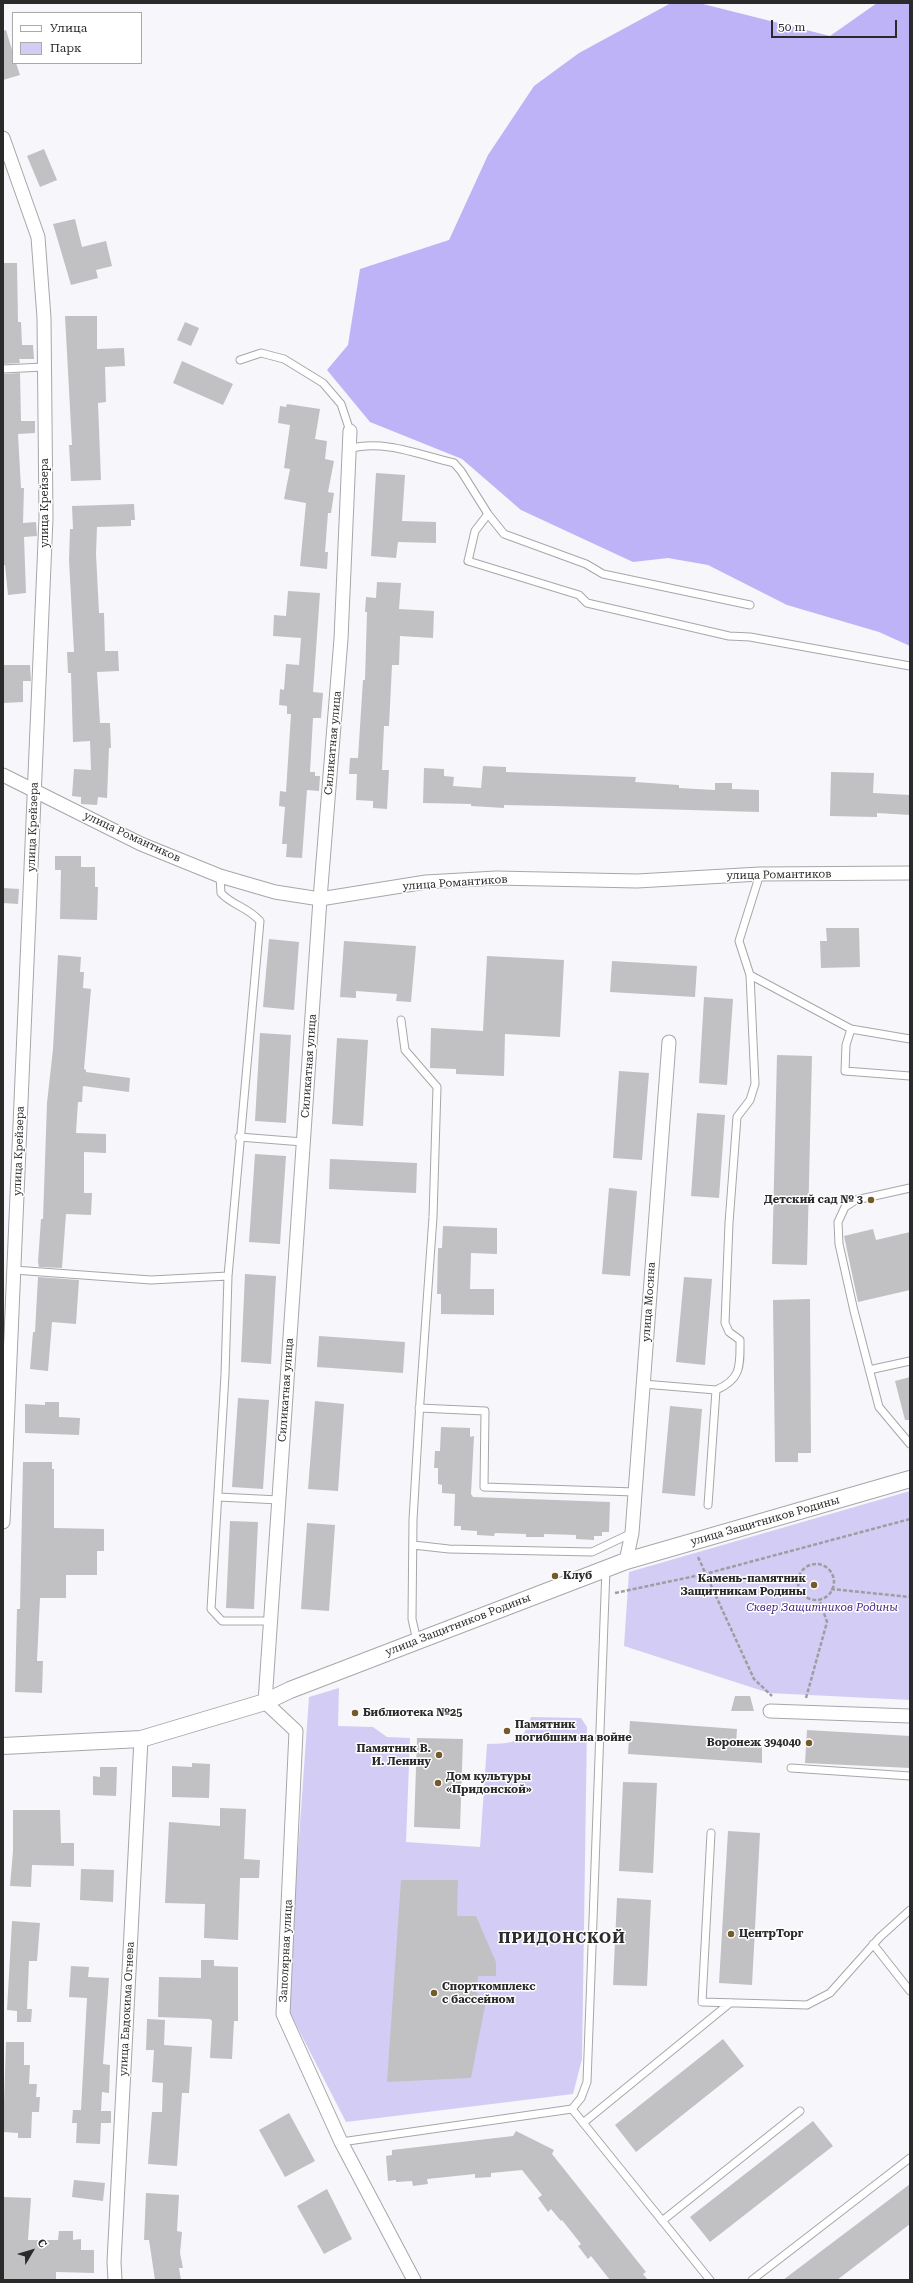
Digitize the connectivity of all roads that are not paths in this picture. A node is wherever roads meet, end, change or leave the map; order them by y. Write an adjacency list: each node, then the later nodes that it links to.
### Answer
1 (3, 138): 3 (street, улица Крейзера)
2 (240, 360): 5 (lane)
3 (43, 367): 4 (lane); 11 (street, улица Крейзера)
4 (3, 369)
5 (350, 431): 6 (street, Силикатная улица)
6 (349, 449): 7 (lane); 15 (street, Силикатная улица)
7 (488, 514): 8 (lane); 9 (lane)
8 (750, 605)
9 (910, 666)
10 (3, 775): 11 (street, улица Романтиков)
11 (34, 790): 14 (street, улица Романтиков); 25 (street, улица Крейзера)
12 (910, 873): 13 (street, улица Романтиков)
13 (760, 874): 15 (street, улица Романтиков); 16 (lane)
14 (220, 876): 15 (street, улица Романтиков); 22 (lane)
15 (320, 900): 23 (street, Силикатная улица)
16 (750, 975): 18 (lane); 30 (lane)
17 (401, 1020): 31 (lane)
18 (851, 1029): 19 (lane); 21 (lane)
19 (910, 1040)
20 (669, 1042): 29 (street, улица Мосина)
21 (910, 1076)
22 (239, 1137): 23 (lane); 26 (lane)
23 (303, 1142): 36 (street, Силикатная улица)
24 (910, 1188): 28 (lane)
25 (14, 1270): 26 (lane); 38 (street, улица Крейзера)
26 (228, 1276): 35 (lane)
27 (910, 1362): 28 (lane)
28 (869, 1370): 32 (lane)
29 (643, 1384): 30 (lane); 34 (street, улица Мосина)
30 (716, 1390): 37 (lane)
31 (419, 1408): 34 (lane); 40 (lane)
32 (910, 1444)
33 (910, 1479): 41 (street, улица Защитников Родины)
34 (635, 1492): 39 (street, улица Мосина)
35 (218, 1497): 36 (lane); 43 (lane)
36 (279, 1500): 43 (street, Силикатная улица)
37 (708, 1505)
38 (3, 1522)
39 (632, 1533): 40 (lane); 41 (street, улица Мосина)
40 (413, 1546): 44 (lane)
41 (626, 1561): 42 (street, улица Защитников Родины)
42 (606, 1568): 44 (street, улица Защитников Родины); 57 (lane)
43 (270, 1621): 45 (street, Силикатная улица)
44 (417, 1641): 45 (street, улица Защитников Родины)
45 (265, 1702): 48 (street, улица Защитников Родины); 60 (street, Заполярная улица)
46 (770, 1711): 47 (street)
47 (910, 1716)
48 (141, 1739): 49 (street, улица Защитников Родины); 63 (street, улица Евдокима Огнева)
49 (3, 1746)
50 (791, 1768): 51 (lane)
51 (910, 1776)
52 (711, 1833): 56 (lane)
53 (910, 1910): 54 (lane)
54 (873, 1944): 55 (lane); 56 (lane)
55 (910, 1991)
56 (730, 2003): 59 (lane)
57 (572, 2109): 59 (lane); 60 (lane)
58 (800, 2112): 62 (lane)
59 (583, 2123): 62 (lane)
60 (341, 2142): 64 (street, Заполярная улица)
61 (910, 2158): 66 (lane)
62 (662, 2221): 65 (lane)
63 (115, 2280)
64 (414, 2280)
65 (710, 2280)
66 (752, 2280)

